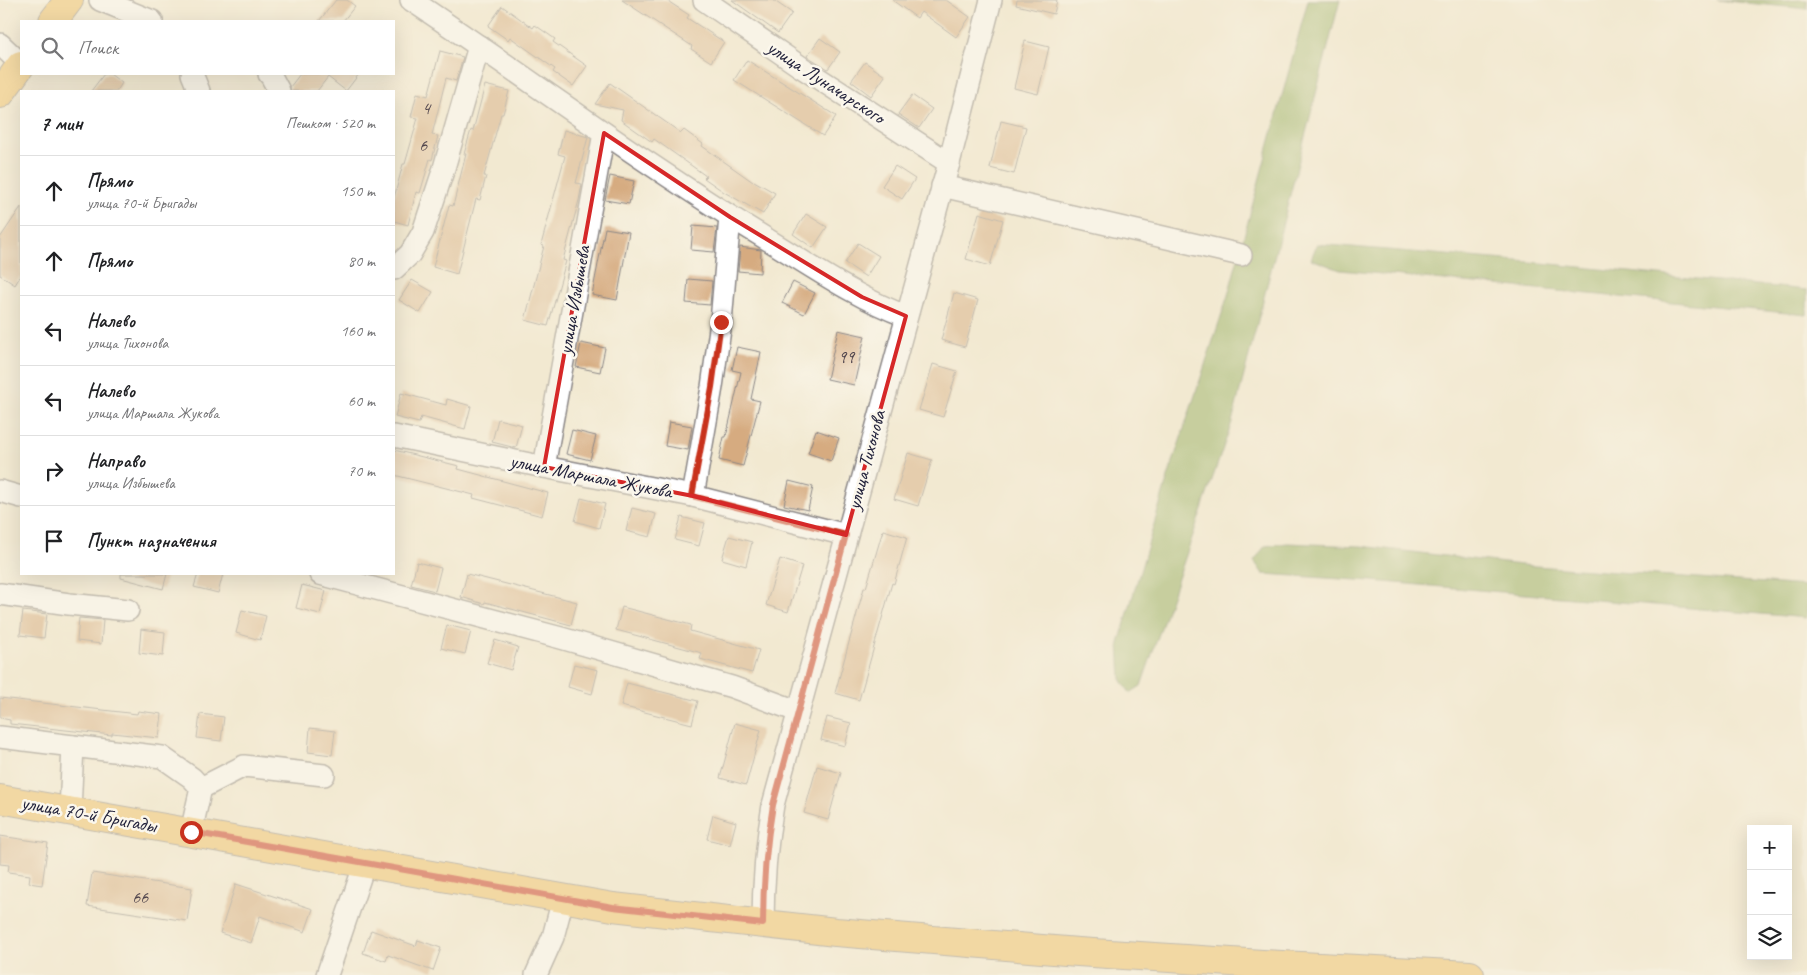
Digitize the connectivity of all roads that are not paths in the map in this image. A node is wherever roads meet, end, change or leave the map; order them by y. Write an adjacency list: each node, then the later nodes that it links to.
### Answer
1 (69, 0): 6 (main road)
2 (100, 0): 7 (street)
3 (411, 0): 9 (street)
4 (704, 0): 18 (street, улица Луначарского)
5 (986, 2): 18 (street, улица Тихонова)
6 (54, 20)
7 (150, 20)
8 (0, 44): 10 (street)
9 (479, 46): 17 (street); 22 (street)
10 (20, 63)
11 (20, 65): 16 (main road)
12 (192, 75): 14 (street)
13 (270, 75): 15 (street)
14 (199, 90)
15 (279, 90)
16 (0, 94)
17 (604, 133): 20 (street); 25 (street, улица Избышева)
18 (948, 162): 19 (street, улица Тихонова)
19 (942, 186): 21 (street); 23 (street, улица Тихонова)
20 (730, 217): 23 (street); 27 (street)
21 (1241, 256)
22 (395, 268)
23 (906, 316): 29 (street, улица Тихонова)
24 (395, 436): 25 (street, улица Маршала Жукова)
25 (544, 467): 27 (street, улица Маршала Жукова)
26 (0, 491): 28 (street)
27 (692, 496): 29 (street, улица Маршала Жукова)
28 (20, 497)
29 (846, 535): 35 (street, улица Тихонова)
30 (324, 575): 33 (street)
31 (387, 575): 33 (street)
32 (0, 594): 34 (street)
33 (396, 594): 35 (street)
34 (128, 610)
35 (797, 711): 45 (street, улица Тихонова)
36 (0, 737): 37 (street)
37 (73, 746): 39 (street); 41 (street)
38 (324, 775): 39 (street)
39 (200, 788): 42 (street)
40 (0, 799): 41 (main road, улица 70-й Бригады)
41 (70, 811): 42 (main road, улица 70-й Бригады)
42 (191, 832): 43 (main road, улица 70-й Бригады)
43 (365, 862): 44 (main road, улица 70-й Бригады); 46 (street)
44 (563, 899): 45 (main road, улица 70-й Бригады); 47 (street)
45 (763, 924): 48 (main road, улица 70-й Бригады)
46 (327, 975)
47 (536, 975)
48 (1470, 975)

